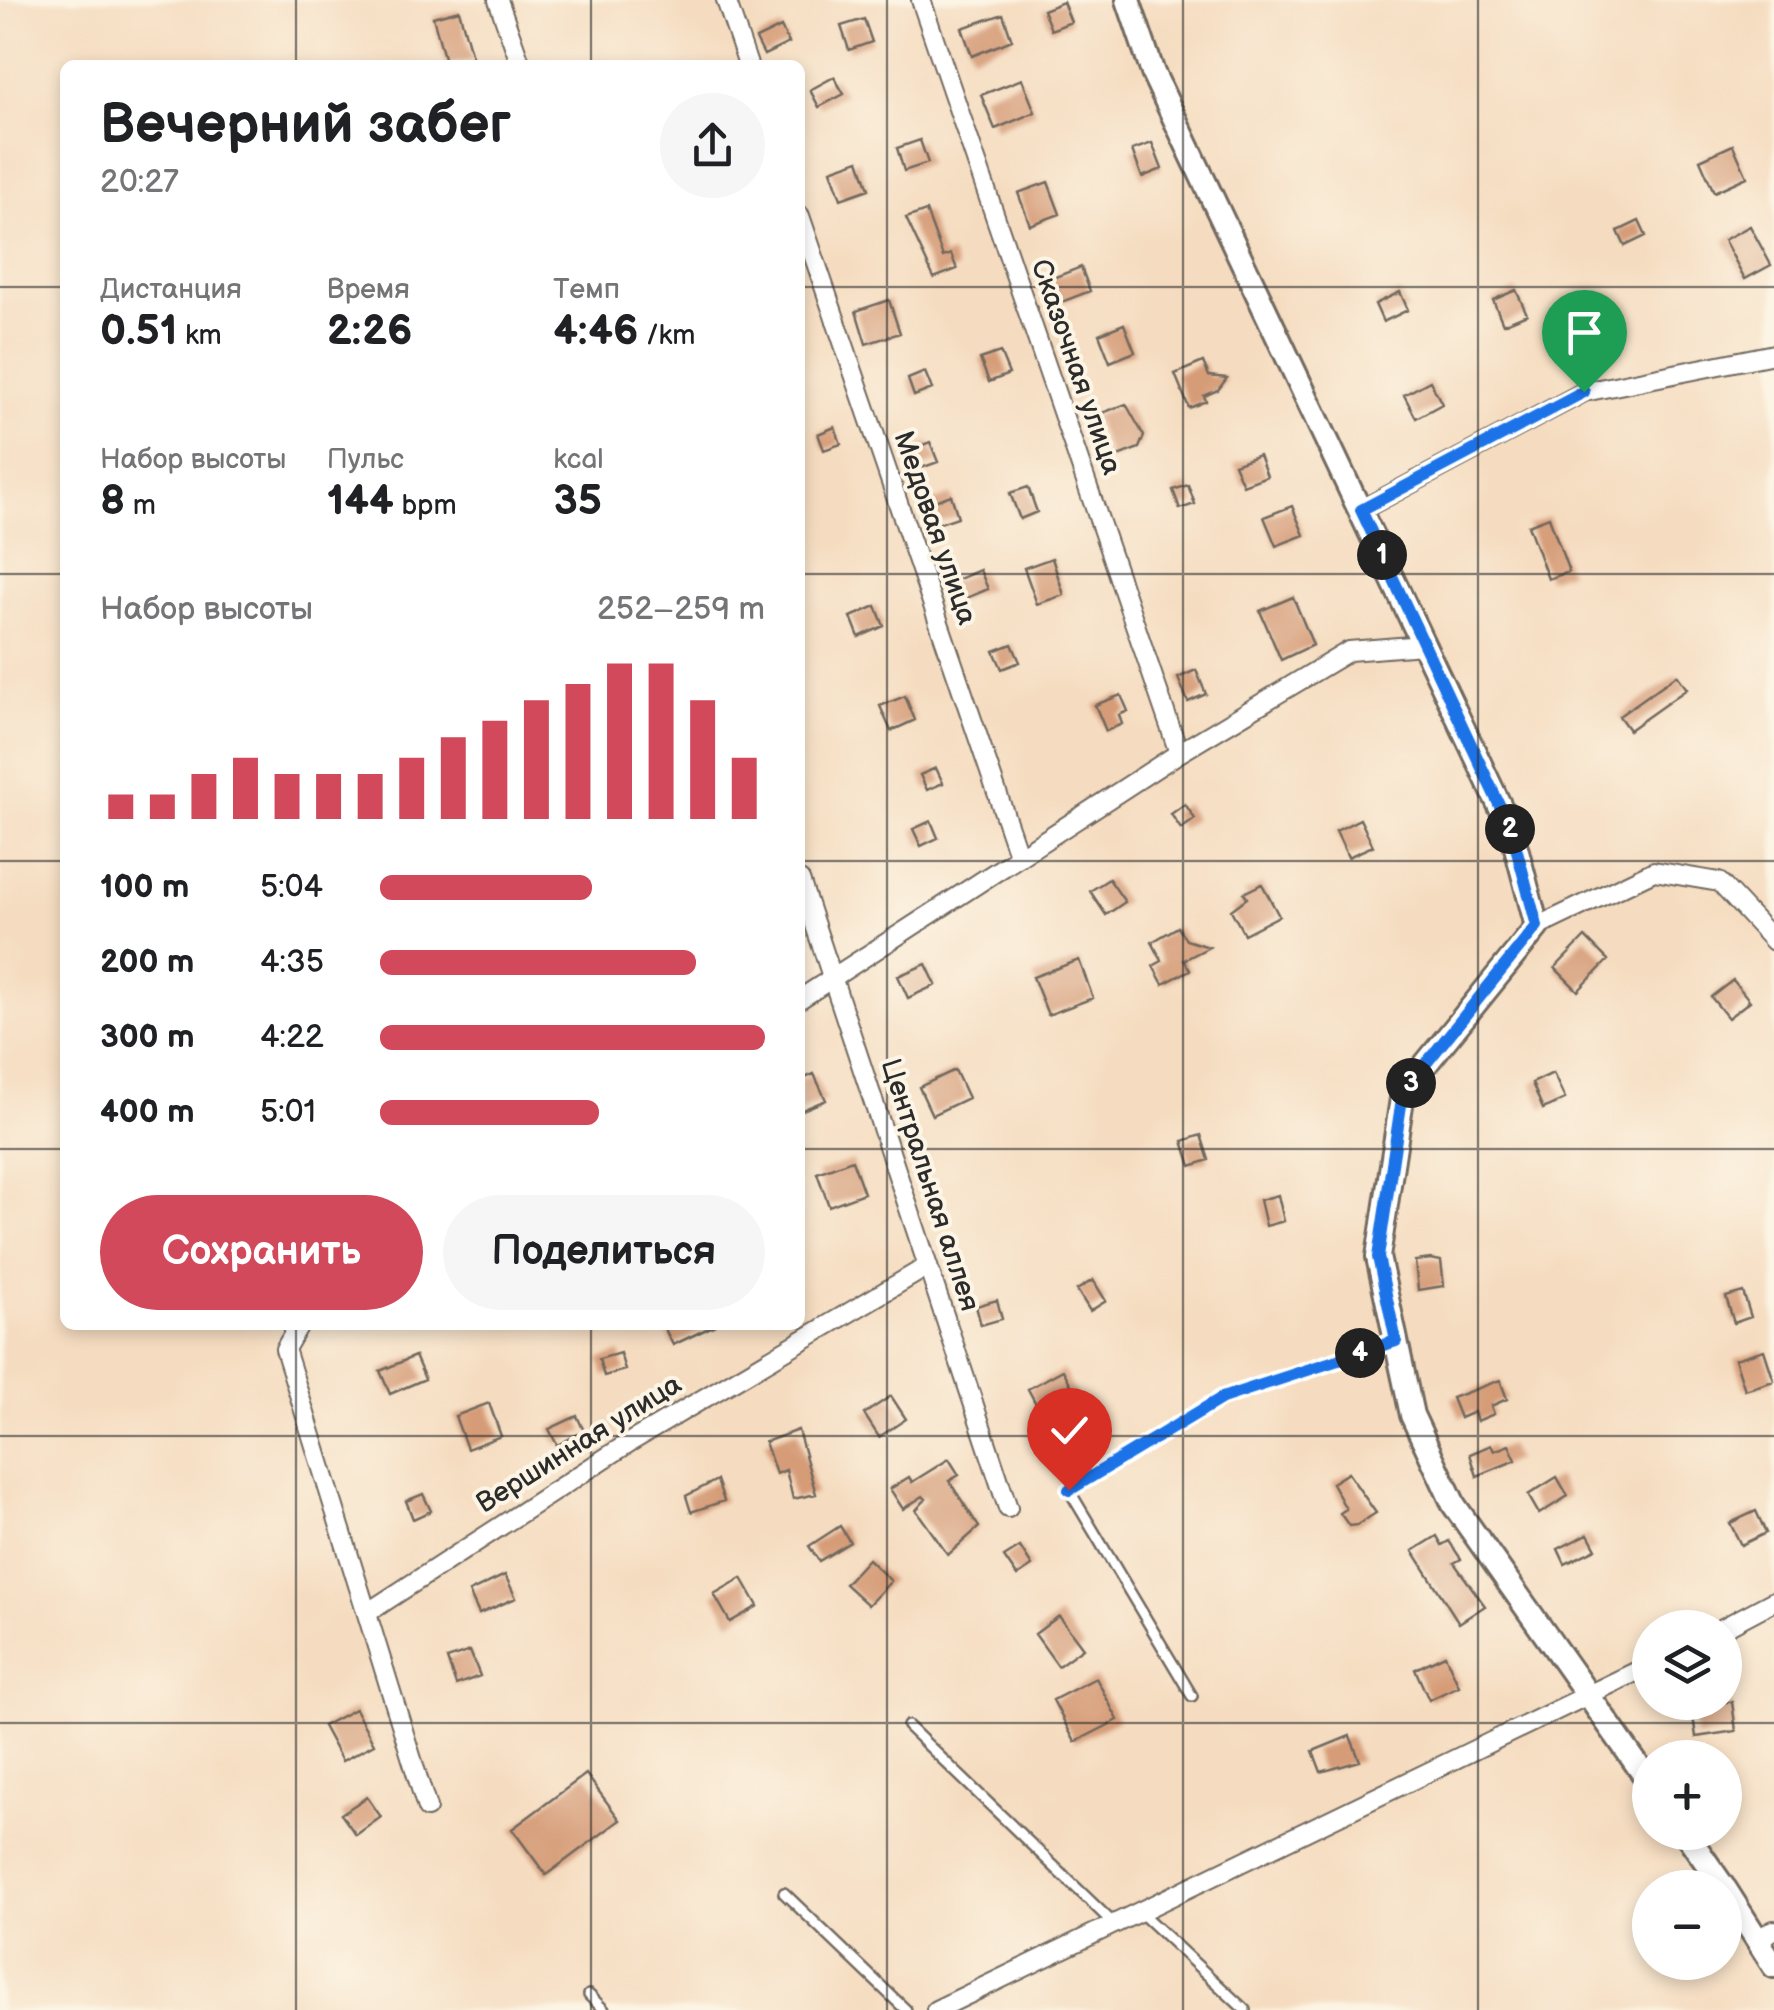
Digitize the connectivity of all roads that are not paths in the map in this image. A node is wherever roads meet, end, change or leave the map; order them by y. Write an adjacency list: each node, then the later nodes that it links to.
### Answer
1 (498, 0): 5 (street)
2 (726, 0): 6 (street)
3 (921, 0): 11 (street, Сказочная улица)
4 (1128, 0): 9 (street)
5 (519, 60)
6 (746, 60)
7 (805, 231): 12 (street, Медовая улица)
8 (1774, 354): 9 (street)
9 (1361, 510): 10 (street)
10 (1423, 645): 11 (street); 14 (street)
11 (1179, 753): 12 (street)
12 (1018, 857): 16 (street)
13 (805, 895): 16 (street, Центральная аллея)
14 (1537, 926): 15 (street); 20 (street)
15 (1774, 941)
16 (833, 976): 17 (street); 18 (street, Центральная аллея)
17 (805, 996)
18 (928, 1266): 21 (street, Центральная аллея); 23 (street, Вершинная улица)
19 (296, 1330): 23 (street)
20 (1396, 1341): 26 (lane); 27 (street)
21 (1008, 1508)
22 (1774, 1601): 24 (street)
23 (367, 1613): 30 (street)
24 (1742, 1618)
25 (1632, 1674): 27 (street)
26 (1192, 1696)
27 (1589, 1697): 29 (street); 33 (street)
28 (908, 1726): 34 (lane)
29 (1632, 1758)
30 (427, 1808)
31 (784, 1893): 39 (lane)
32 (1742, 1908): 35 (street)
33 (1139, 1911): 34 (street); 41 (lane)
34 (1113, 1923): 40 (street)
35 (1766, 1934): 36 (street)
36 (1774, 1966)
37 (589, 1995): 38 (lane)
38 (604, 2010)
39 (906, 2010)
40 (936, 2010)
41 (1245, 2010)

